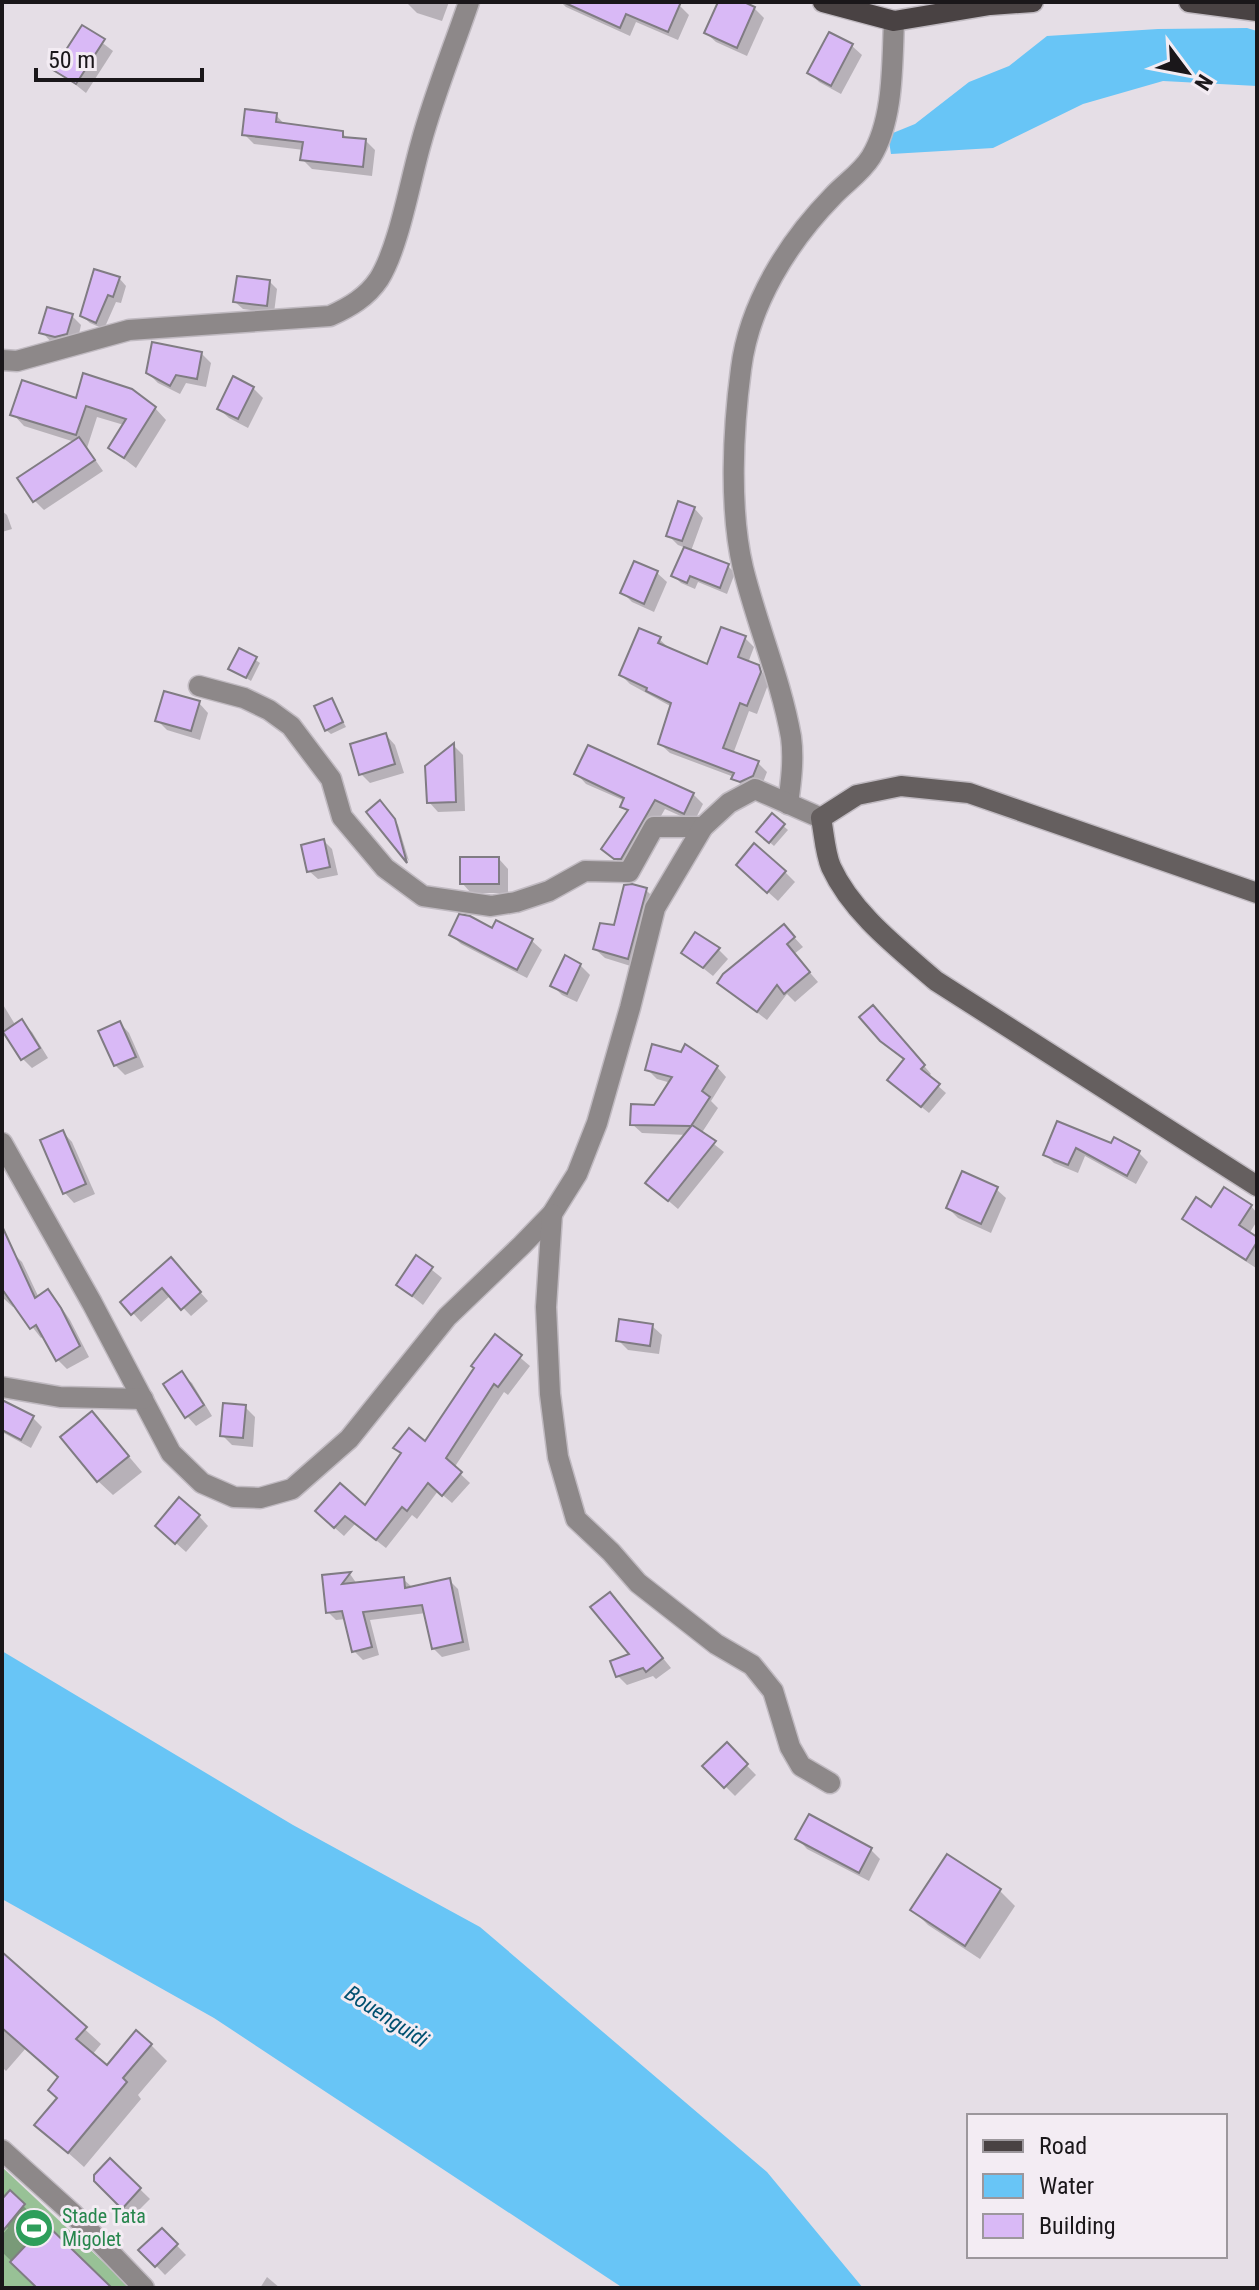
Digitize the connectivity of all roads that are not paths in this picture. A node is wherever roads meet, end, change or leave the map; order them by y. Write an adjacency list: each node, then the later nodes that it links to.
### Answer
1 (469, 2): 7 (street)
2 (823, 2): 6 (main road)
3 (1033, 2): 6 (main road)
4 (1189, 2): 5 (main road)
5 (1257, 11)
6 (894, 21): 9 (street)
7 (2, 360)
8 (199, 686): 11 (street)
9 (788, 804): 10 (street); 11 (street)
10 (821, 818): 12 (main road); 14 (main road)
11 (703, 827): 15 (street)
12 (1257, 893)
13 (2, 1143): 17 (street)
14 (1257, 1186)
15 (552, 1214): 17 (street); 18 (street)
16 (2, 1387): 17 (street)
17 (143, 1399)
18 (830, 1783)
19 (2, 2150): 20 (street)
20 (144, 2288)

